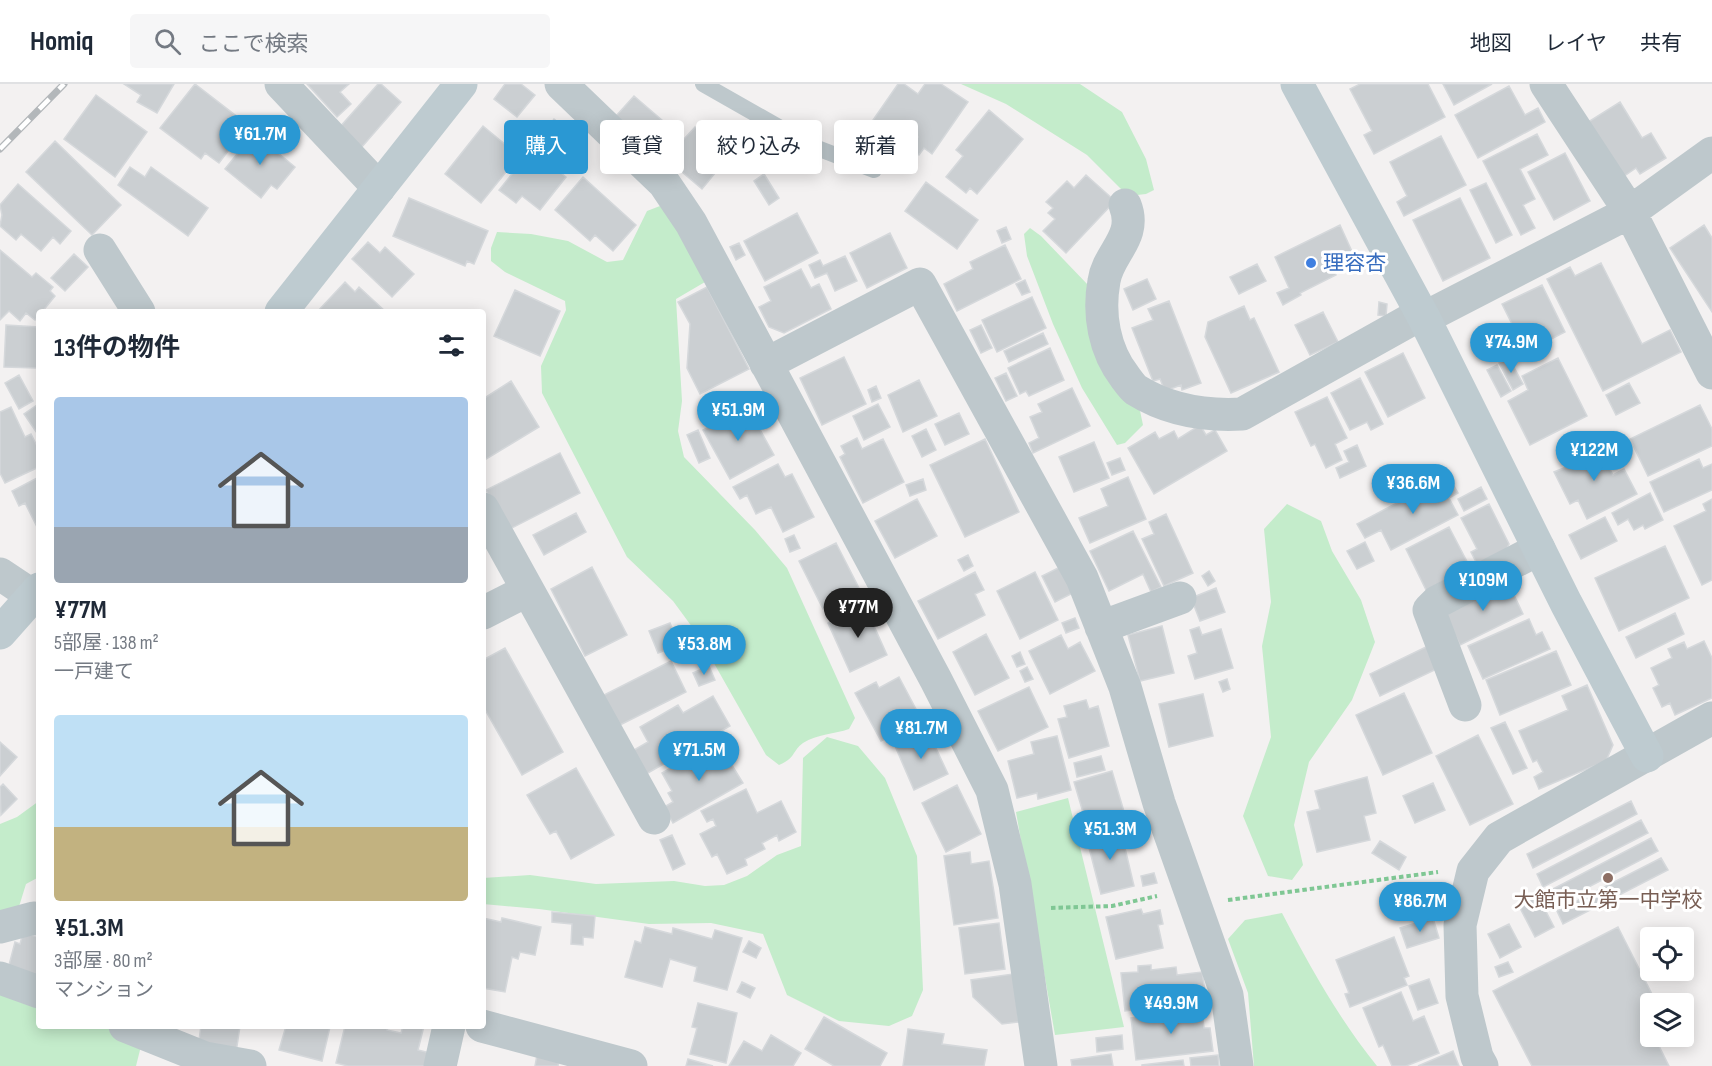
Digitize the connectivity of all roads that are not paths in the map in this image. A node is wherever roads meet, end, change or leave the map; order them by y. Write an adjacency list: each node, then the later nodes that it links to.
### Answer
1 (281, 84): 9 (street)
2 (461, 84): 9 (street)
3 (561, 84): 16 (street)
4 (703, 84): 8 (lane)
5 (1297, 84): 15 (street)
6 (1546, 84): 11 (street)
7 (1712, 153): 11 (street)
8 (834, 155)
9 (379, 188): 14 (street)
10 (1125, 205): 15 (street)
11 (1630, 212): 15 (street); 17 (street)
12 (100, 250): 13 (street)
13 (137, 309)
14 (283, 309)
15 (1422, 316): 19 (street)
16 (766, 364): 25 (street); 41 (street)
17 (1712, 373)
18 (486, 515): 21 (street)
19 (1539, 549): 27 (street); 29 (street)
20 (0, 574): 22 (street)
21 (526, 591): 24 (street); 30 (street)
22 (36, 592): 26 (street)
23 (1180, 598): 25 (street)
24 (486, 611)
25 (1101, 627): 42 (street)
26 (0, 633)
27 (1465, 705)
28 (1712, 718): 29 (street)
29 (1647, 756): 43 (street)
30 (654, 818)
31 (36, 918): 32 (street)
32 (0, 927)
33 (0, 978): 34 (street)
34 (36, 992)
35 (486, 1027): 40 (street)
36 (132, 1029): 38 (street)
37 (448, 1029): 39 (street)
38 (250, 1066)
39 (440, 1066)
40 (631, 1066)
41 (1041, 1066)
42 (1237, 1066)
43 (1482, 1066)

